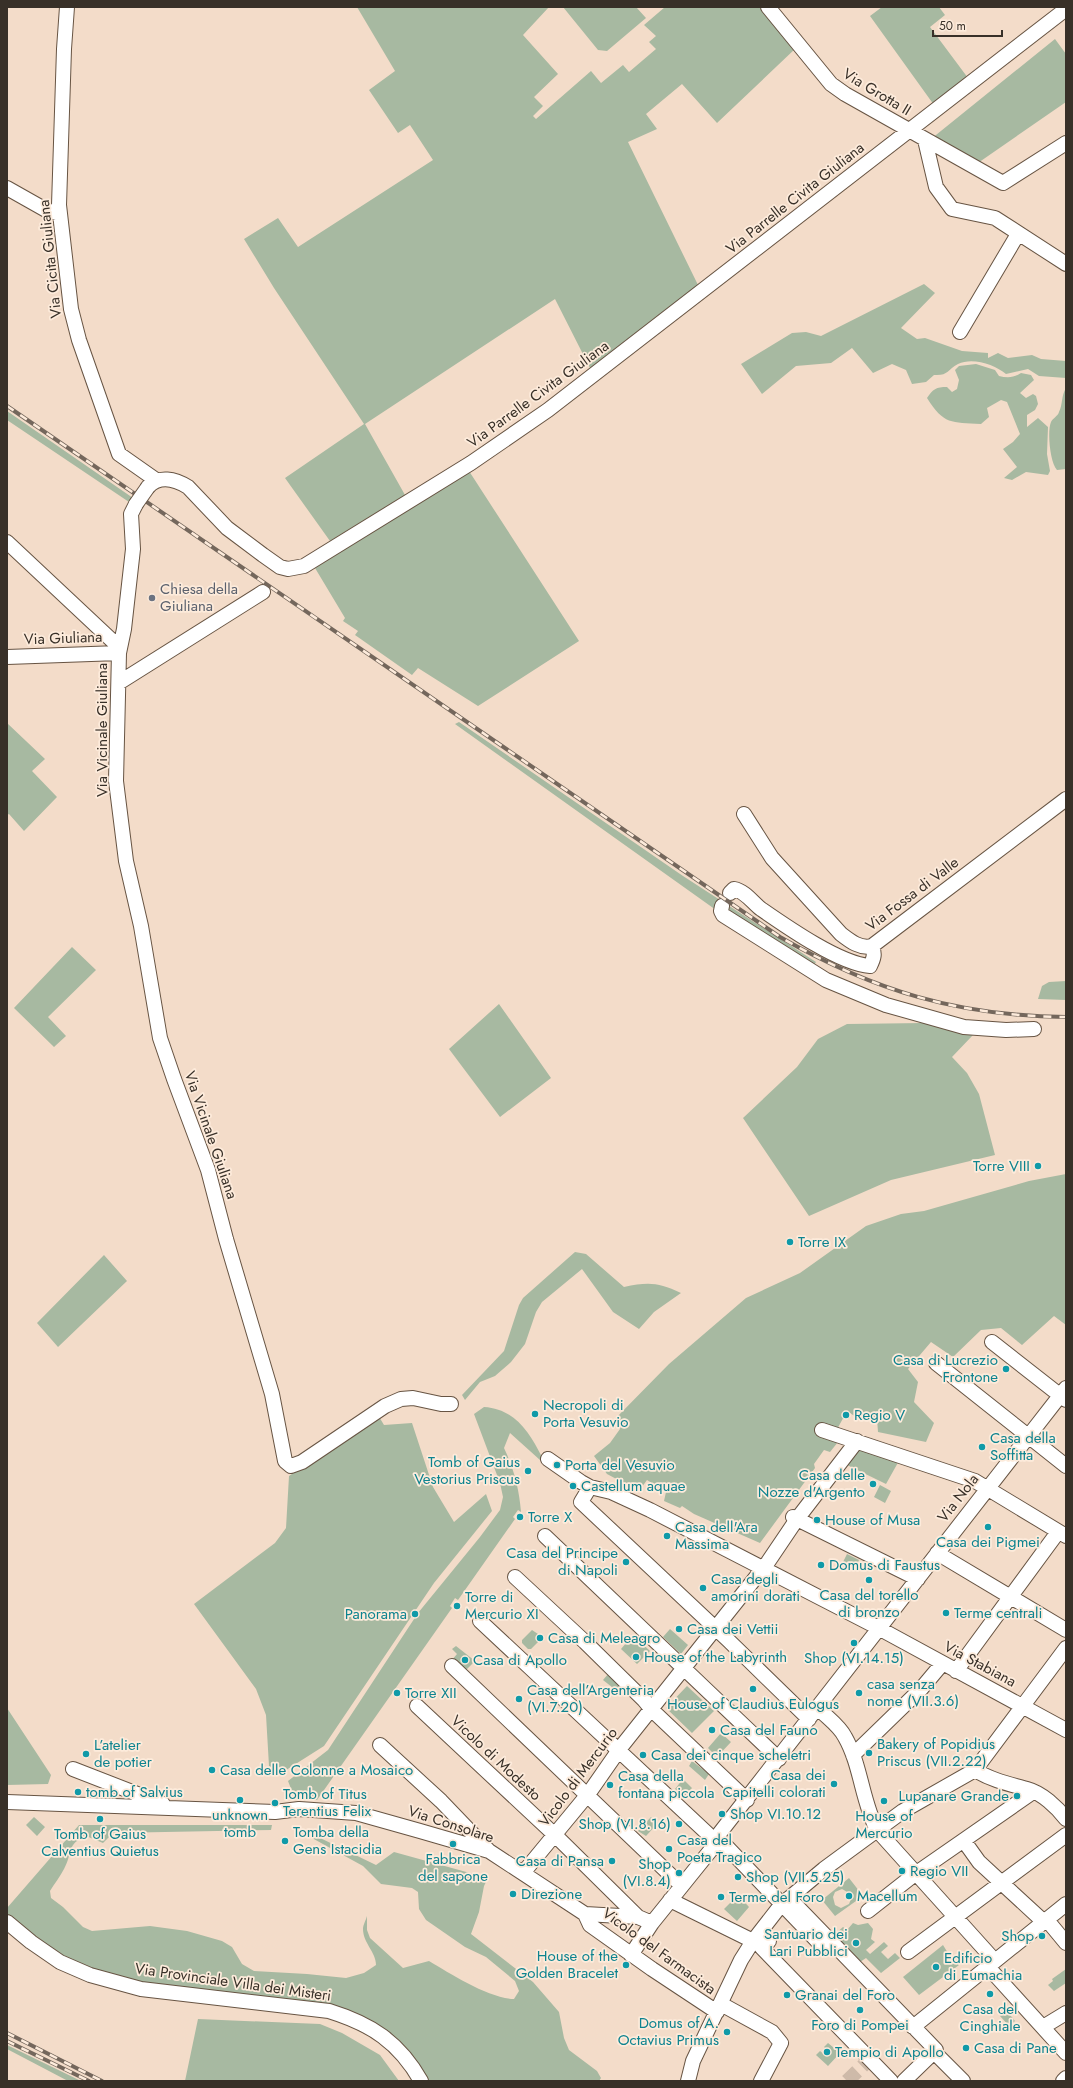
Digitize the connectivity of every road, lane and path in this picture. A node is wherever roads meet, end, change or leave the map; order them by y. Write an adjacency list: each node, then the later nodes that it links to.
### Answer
1 (67, 7): 8 (street, Via Cicita Giuliana)
2 (768, 7): 4 (street, Via Grotta II)
3 (1066, 9): 4 (street, Via Parrelle Civita Giuliana)
4 (909, 131): 5 (street, Via Grotta II); 12 (street, Via Parrelle Civita Giuliana)
5 (926, 140): 6 (street, Via Grotta II); 9 (street)
6 (1066, 143)
7 (7, 188): 8 (street)
8 (60, 214): 12 (street, Via Cicita Giuliana)
9 (1018, 234): 10 (street); 11 (street)
10 (1066, 264)
11 (960, 332)
12 (152, 484): 15 (street, bridge)
13 (7, 542): 15 (street)
14 (263, 592): 17 (street)
15 (120, 650): 16 (street, Via Giuliana); 17 (street, Via Vicinale Giuliana)
16 (7, 656)
17 (120, 682): 27 (street, Via Vicinale Giuliana)
18 (1066, 799): 22 (street, Via Fossa di Valle)
19 (744, 814): 22 (street, Via Fossa di Valle)
20 (730, 893): 22 (street)
21 (722, 906): 23 (street)
22 (872, 946)
23 (1034, 1029)
24 (992, 1342): 26 (street)
25 (936, 1363): 29 (street)
26 (1064, 1395): 29 (street, Via Nola)
27 (451, 1404)
28 (822, 1430): 30 (street)
29 (1028, 1436): 32 (street); 34 (street, Via Nola)
30 (857, 1441): 34 (street); 35 (street, Vicolo di Mercurio)
31 (548, 1459): 33 (street)
32 (1066, 1466)
33 (586, 1485): 39 (street, Via Stabiana); 44 (street)
34 (988, 1488): 36 (street); 38 (street, Via Nola)
35 (795, 1518): 39 (street, Vicolo di Mercurio); 41 (street)
36 (1062, 1534): 42 (street)
37 (545, 1536): 50 (street)
38 (937, 1553): 41 (street, Via Nola); 42 (street)
39 (763, 1569): 44 (street, Vicolo di Mercurio); 45 (street, Via Stabiana)
40 (515, 1577): 55 (street)
41 (918, 1579): 45 (street, Via Nola)
42 (1009, 1596): 46 (street); 51 (street)
43 (480, 1621): 59 (street)
44 (715, 1628): 50 (street, Vicolo di Mercurio); 56 (street)
45 (878, 1629): 48 (street, Via Stabiana); 54 (street, Via Nola)
46 (1066, 1630)
47 (1066, 1648): 53 (street)
48 (942, 1664): 51 (street, Via Stabiana); 60 (street)
49 (452, 1666): 65 (street)
50 (683, 1668): 55 (street, Vicolo di Mercurio); 61 (street)
51 (956, 1671): 53 (street, Via Stabiana)
52 (417, 1706): 71 (street, Vicolo di Modesto)
53 (1022, 1706): 57 (street, Via Stabiana); 63 (street)
54 (817, 1707): 56 (street, Via Nola); 60 (street)
55 (651, 1709): 59 (street, Vicolo di Mercurio); 66 (street)
56 (809, 1719): 61 (street, Via Nola)
57 (1066, 1730)
58 (380, 1745): 75 (street)
59 (620, 1752): 65 (street, Vicolo di Mercurio); 73 (street)
60 (853, 1755): 70 (street)
61 (779, 1759): 66 (street, Via Nola)
62 (73, 1768): 68 (street)
63 (974, 1770): 64 (street); 70 (street)
64 (1026, 1794): 69 (street); 74 (street)
65 (588, 1795): 71 (street, Vicolo di Mercurio); 79 (street)
66 (747, 1800): 73 (street, Via Nola)
67 (7, 1802): 68 (street, Via Consolare)
68 (176, 1809): 75 (street, Via Consolare)
69 (1066, 1819)
70 (877, 1830): 77 (street); 81 (street)
71 (554, 1835): 76 (street, Vicolo di Mercurio); 86 (street, Vicolo di Modesto)
72 (1066, 1835): 78 (street)
73 (712, 1837): 79 (street, Via Nola); 81 (street)
74 (964, 1841): 77 (street); 78 (street)
75 (489, 1851): 76 (street, Via Consolare)
76 (523, 1873): 84 (street, Via Consolare)
77 (915, 1874): 83 (street); 85 (street)
78 (1000, 1884): 85 (street); 87 (street)
79 (682, 1886): 80 (street, Via Nola)
80 (670, 1900): 89 (street, Via Nola); 90 (street)
81 (785, 1901): 90 (street); 97 (street)
82 (1066, 1904): 87 (street)
83 (868, 1911)
84 (585, 1914): 86 (street, Via Consolare); 93 (street, Vicolo del Farmacista)
85 (955, 1915): 92 (street); 94 (street)
86 (638, 1918): 89 (street, Via Consolare)
87 (1045, 1921): 91 (street); 94 (street)
88 (7, 1922): 102 (street, Via Provinciale Villa dei Misteri)
89 (652, 1923): 93 (street, Via Nola)
90 (756, 1936): 95 (street); 105 (street)
91 (1066, 1943)
92 (908, 1952)
93 (631, 1954): 95 (street, Vicolo del Farmacista)
94 (992, 1964): 97 (street); 98 (street)
95 (719, 2008): 103 (street); 104 (street, Vicolo del Farmacista)
96 (1066, 2013): 98 (street)
97 (913, 2027): 99 (street)
98 (1043, 2027): 100 (street)
99 (934, 2052): 106 (street); 107 (street)
100 (1066, 2053)
101 (1066, 2078): 108 (street)
102 (421, 2081)
103 (687, 2081)
104 (761, 2081)
105 (891, 2081)
106 (904, 2081)
107 (963, 2081)
108 (1063, 2081)

